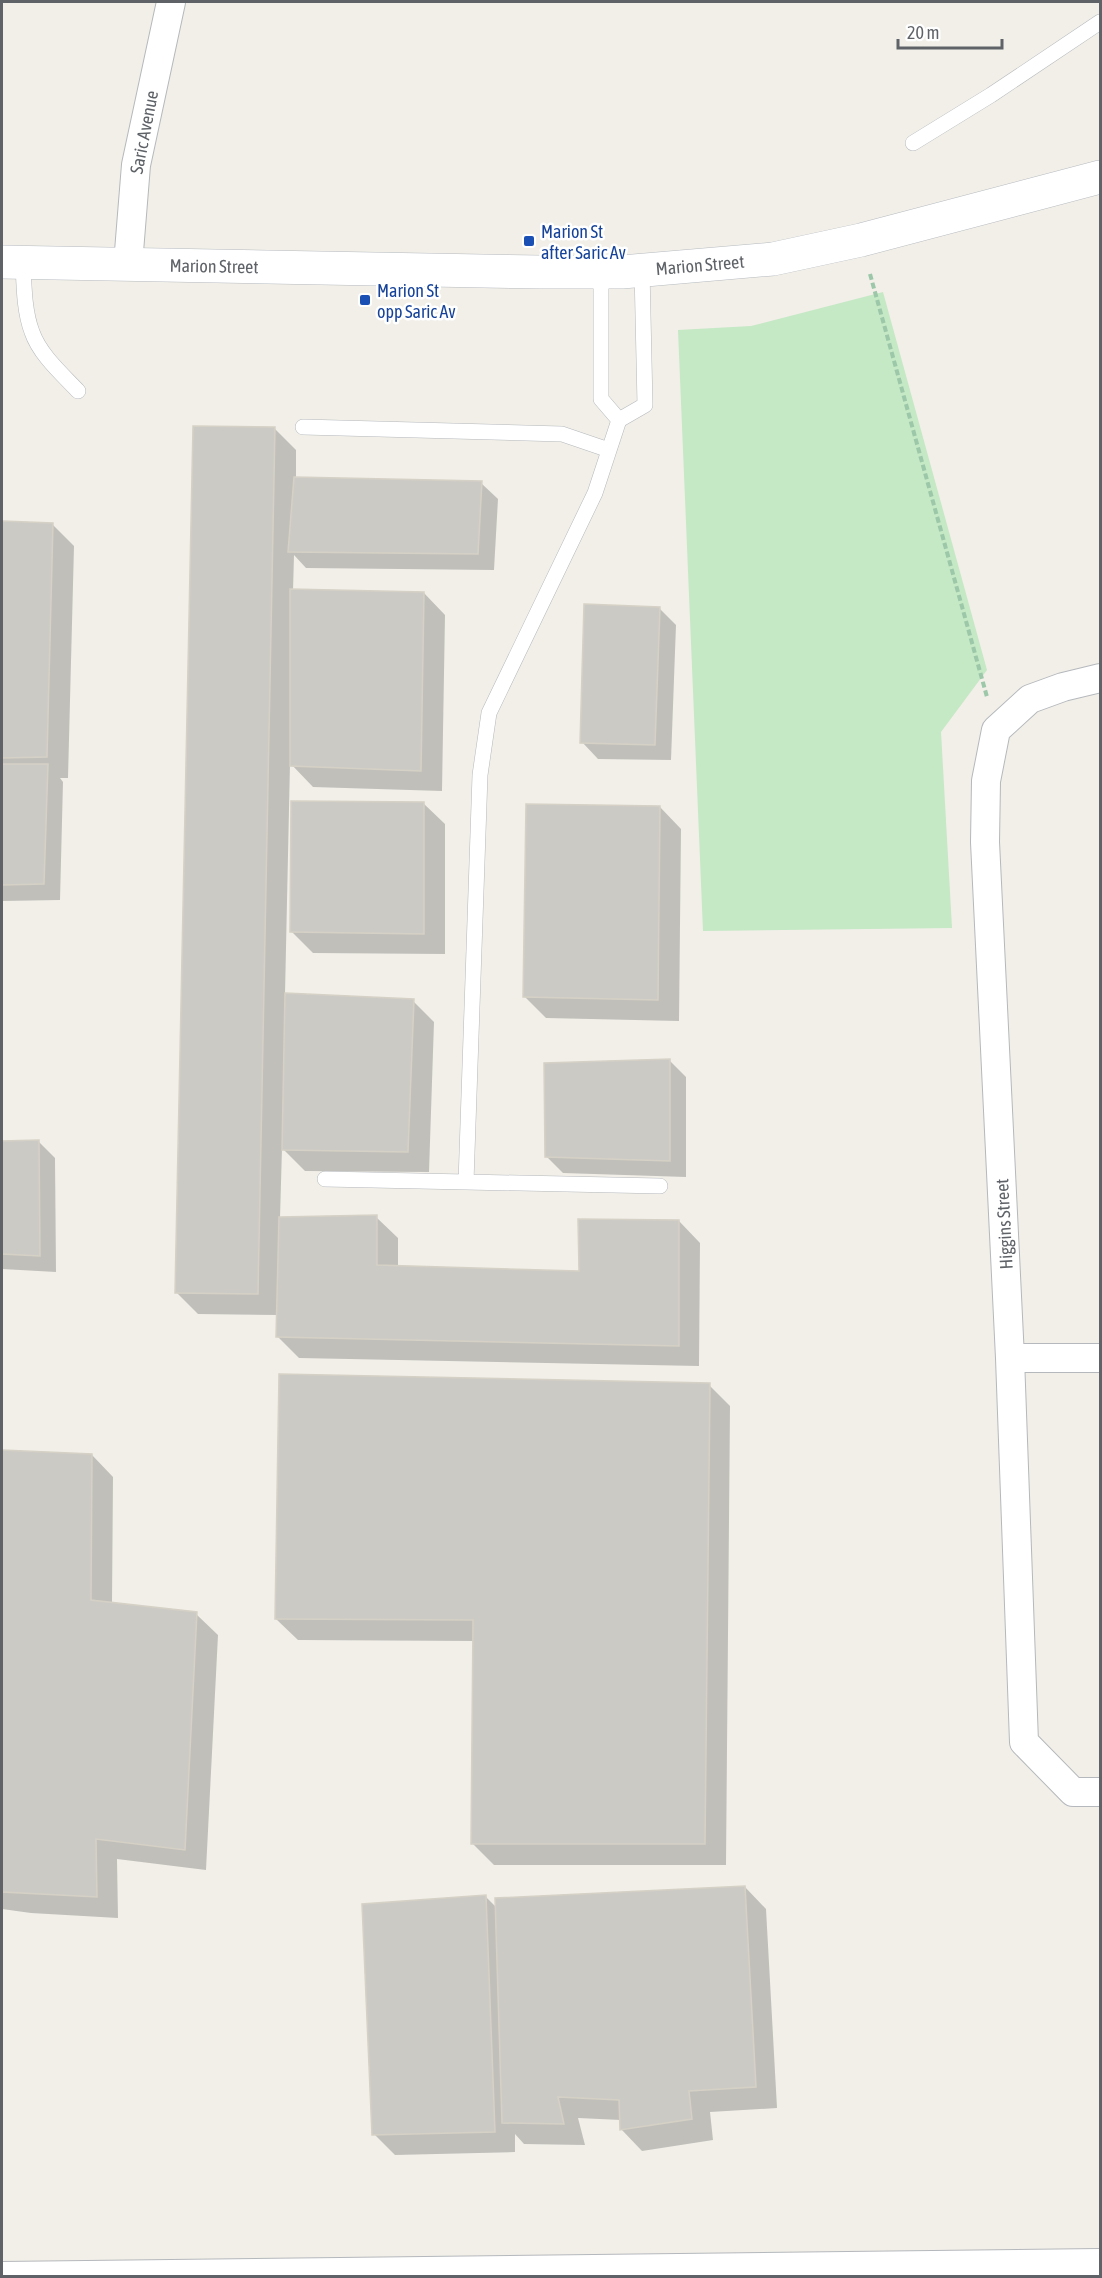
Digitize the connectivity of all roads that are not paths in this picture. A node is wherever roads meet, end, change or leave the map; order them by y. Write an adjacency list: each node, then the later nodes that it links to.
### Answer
1 (171, 2): 6 (street, Saric Avenue)
2 (1101, 22): 3 (lane)
3 (913, 142)
4 (1101, 177): 7 (main road, Marion Street)
5 (12, 262): 6 (main road, Marion Street); 9 (lane)
6 (128, 264): 8 (main road, Marion Street)
7 (642, 270): 8 (main road, Marion Street); 10 (lane)
8 (601, 272): 10 (lane)
9 (78, 391)
10 (619, 420): 12 (lane)
11 (303, 427): 12 (lane)
12 (609, 450): 15 (lane)
13 (1101, 678): 17 (street, Higgins Street)
14 (325, 1179): 15 (lane)
15 (466, 1182): 16 (lane)
16 (660, 1186)
17 (1010, 1358): 18 (street); 19 (street, Higgins Street)
18 (1101, 1358)
19 (1101, 1792)
20 (1101, 2263): 21 (street)
21 (2, 2276)

